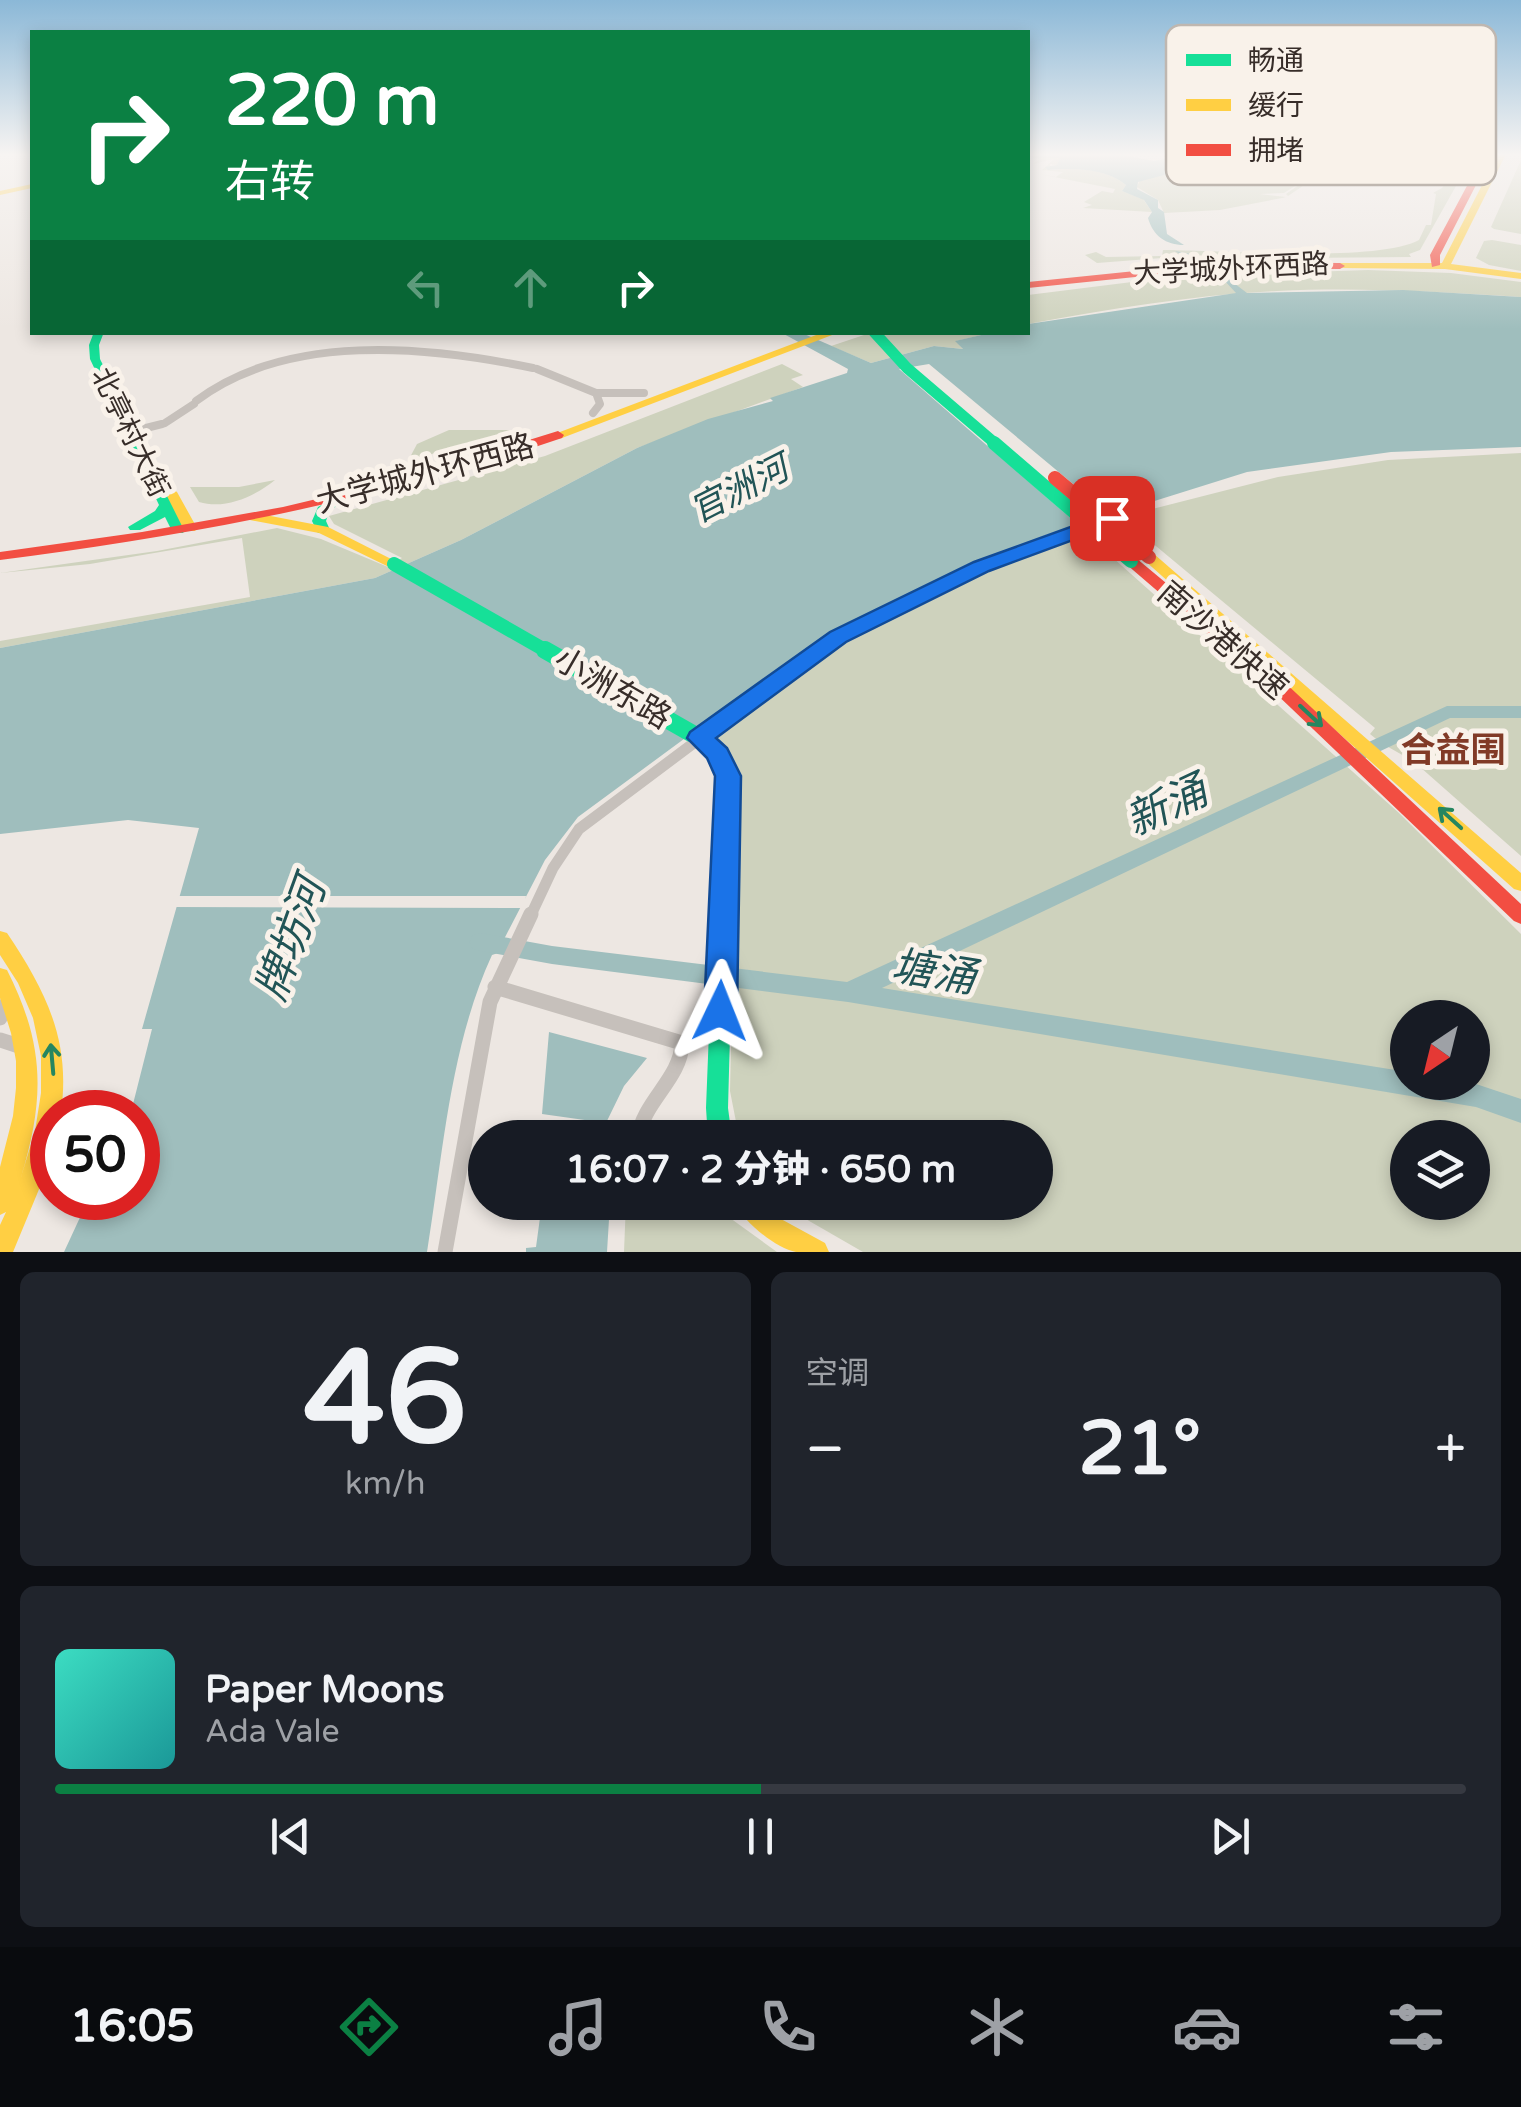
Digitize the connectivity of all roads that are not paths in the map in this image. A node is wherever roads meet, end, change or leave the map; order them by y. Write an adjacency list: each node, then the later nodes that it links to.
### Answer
1 (1462, 212): 3 (main road)
2 (1469, 212): 3 (main road)
3 (1440, 263): 4 (main road, 大学城外环西路); 5 (main road, 大学城外环西路)
4 (1521, 275)
5 (1030, 282)
6 (98, 335): 15 (main road, 北亭村大街)
7 (106, 335): 15 (main road, 北亭村大街)
8 (822, 335): 11 (main road, 大学城外环西路)
9 (877, 335): 27 (main road, 南沙港快速, one-way to 27, bridge)
10 (892, 335): 26 (main road, 南沙港快速, one-way to 10, bridge)
11 (796, 339): 13 (main road, 大学城外环西路); 16 (main road, 大学城外环西路)
12 (596, 393): 13 (street); 14 (street); 15 (street)
13 (644, 393): 14 (main road, 大学城外环西路)
14 (593, 412): 20 (main road, 大学城外环西路)
15 (135, 431): 17 (main road, 北亭村大街); 20 (main road, 北亭村大街)
16 (339, 499): 18 (main road, 大学城外环西路); 22 (main road)
17 (166, 504): 20 (main road, 北亭村大街); 21 (main road)
18 (255, 516): 20 (main road, 大学城外环西路); 22 (main road, 小洲东路)
19 (1112, 518): 25 (street)
20 (182, 524): 21 (main road, 大学城外环西路); 24 (main road, 大学城外环西路)
21 (135, 527): 23 (main road, 大学城外环西路)
22 (324, 530): 25 (main road, 小洲东路, bridge)
23 (0, 546)
24 (0, 556)
25 (695, 735): 30 (street); 36 (main road, 小洲东路)
26 (1521, 884)
27 (1521, 916)
28 (0, 939): 39 (main road, one-way to 28)
29 (0, 976): 31 (main road)
30 (494, 988): 35 (street); 40 (street)
31 (10, 990): 32 (street); 34 (main road)
32 (0, 1018)
33 (0, 1040): 34 (street)
34 (28, 1050): 37 (main road)
35 (642, 1120)
36 (718, 1120)
37 (0, 1203)
38 (764, 1220): 41 (main road)
39 (0, 1252)
40 (446, 1252)
41 (816, 1252)

